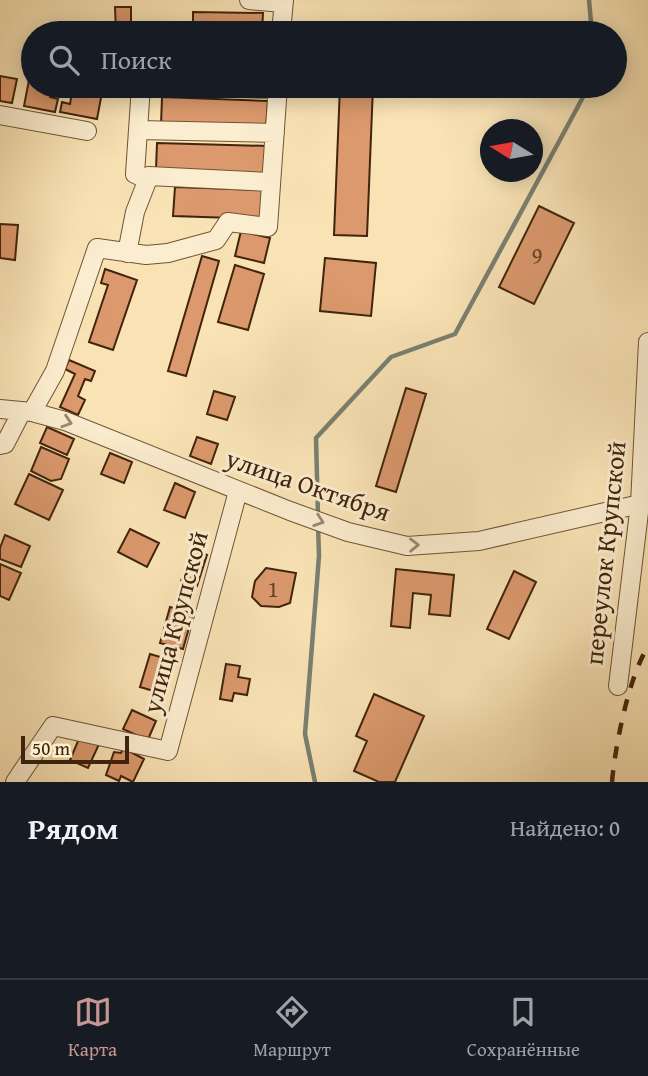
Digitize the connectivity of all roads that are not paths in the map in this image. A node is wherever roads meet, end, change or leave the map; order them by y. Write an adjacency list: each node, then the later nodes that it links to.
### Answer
1 (248, 0): 2 (street)
2 (283, 1): 3 (street)
3 (282, 21)
4 (140, 98): 7 (street)
5 (277, 98): 9 (street)
6 (0, 115): 8 (street)
7 (138, 130): 9 (street); 10 (street)
8 (87, 131)
9 (275, 133): 11 (street)
10 (148, 180): 11 (street); 12 (street)
11 (271, 182): 12 (street)
12 (127, 253): 16 (street)
13 (648, 342): 14 (street, переулок Крупской)
14 (647, 377): 19 (street, переулок Крупской)
15 (0, 409): 16 (street, улица Октября)
16 (27, 411): 17 (street); 18 (street, улица Октября, one-way to 18)
17 (0, 446)
18 (238, 491): 19 (street, улица Октября, one-way to 19); 21 (street, улица Крупской)
19 (645, 500): 20 (street, переулок Крупской)
20 (618, 686)
21 (15, 782)

